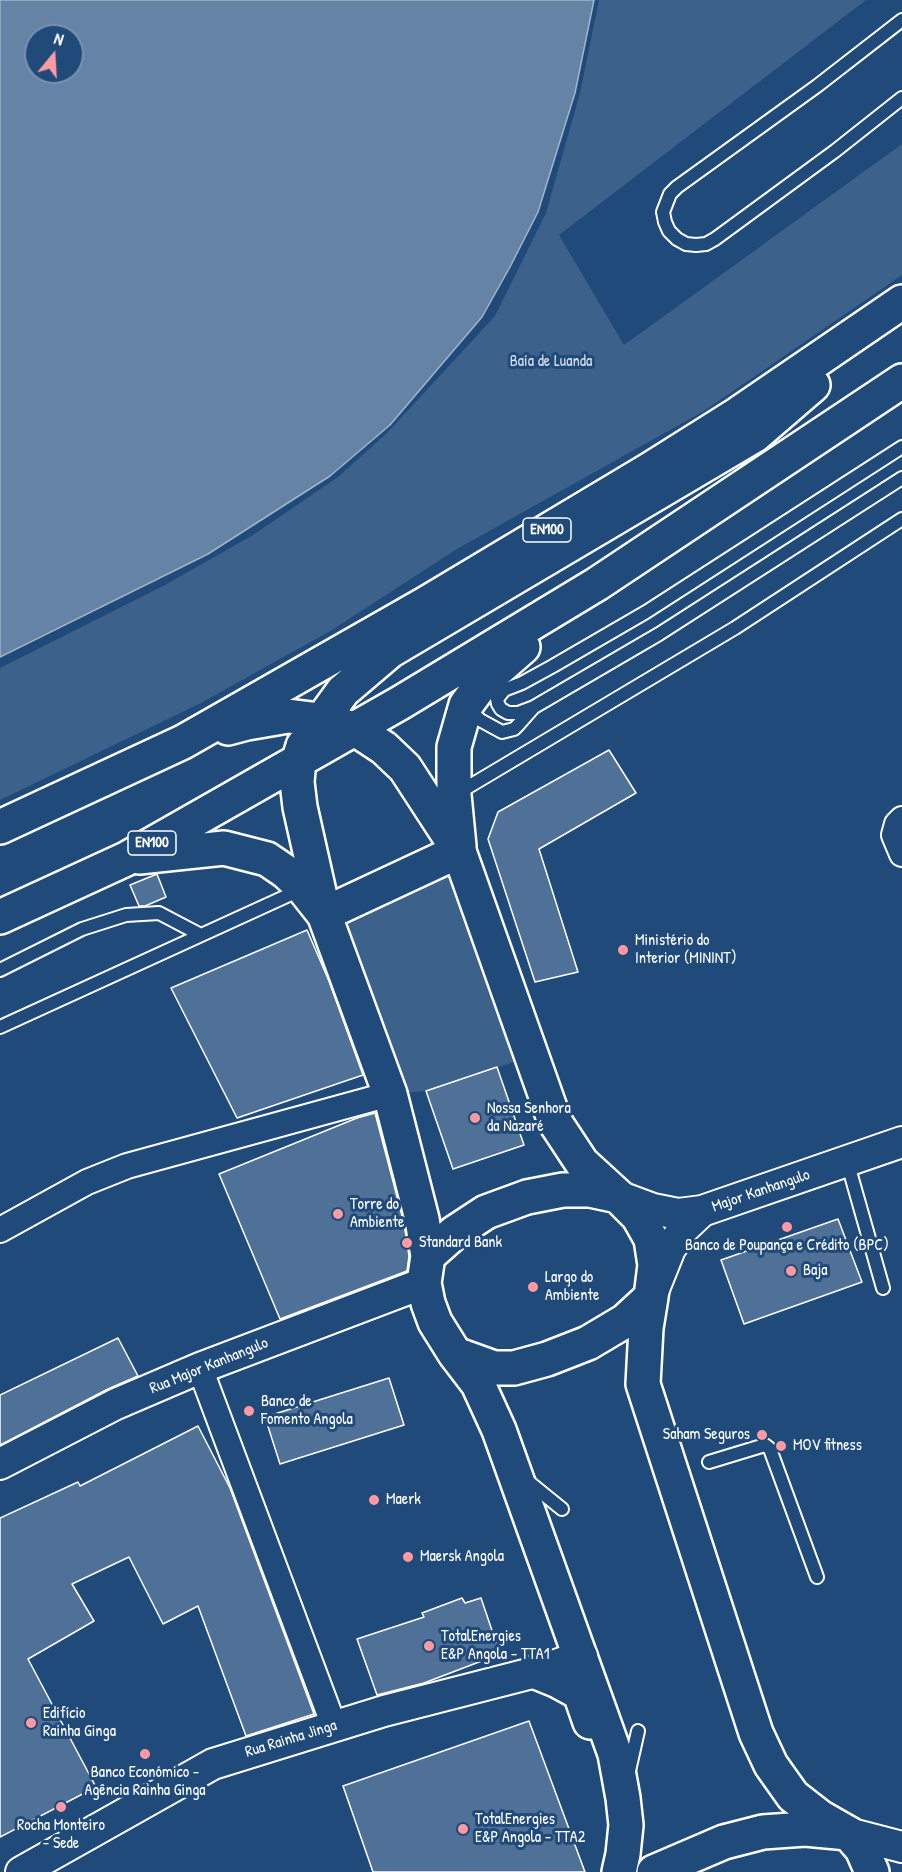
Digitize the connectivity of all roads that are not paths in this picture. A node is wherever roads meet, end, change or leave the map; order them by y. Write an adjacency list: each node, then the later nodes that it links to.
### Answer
1 (902, 20): 2 (lane)
2 (902, 98)
3 (902, 302): 14 (main road, EN100)
4 (902, 308): 12 (main road)
5 (902, 381): 9 (main road, EN100)
6 (902, 447): 11 (lane)
7 (902, 478): 11 (lane)
8 (902, 519): 16 (lane)
9 (597, 584): 10 (main road); 13 (main road, EN100)
10 (466, 705): 11 (lane); 16 (main road)
11 (534, 707)
12 (320, 720): 13 (main road); 14 (main road); 15 (main road)
13 (356, 729): 15 (main road, EN100); 19 (main road)
14 (183, 742): 18 (main road, EN100)
15 (299, 759): 21 (main road, EN100); 23 (main road)
16 (454, 795): 19 (main road)
17 (902, 819): 20 (street)
18 (0, 827)
19 (459, 851): 23 (main road); 31 (main road)
20 (902, 854)
21 (126, 859): 22 (main road, EN100); 24 (main road, EN100)
22 (303, 888): 23 (main road, EN100); 25 (lane)
23 (324, 914): 28 (main road)
24 (0, 917)
25 (199, 934): 26 (lane); 27 (lane)
26 (0, 970)
27 (0, 1027)
28 (390, 1094): 33 (street); 34 (main road)
29 (902, 1142): 30 (street, Major Kanhangulo)
30 (847, 1161): 32 (street, Major Kanhangulo); 35 (lane)
31 (618, 1196): 32 (street, Major Kanhangulo); 34 (main road); 36 (main road)
32 (702, 1211): 36 (street)
33 (0, 1230)
34 (426, 1269): 37 (main road); 38 (street, Rua Major Kanhangulo)
35 (883, 1288)
36 (651, 1298): 37 (main road); 49 (main road)
37 (455, 1354): 41 (main road)
38 (200, 1368): 40 (street, Rua Major Kanhangulo); 46 (street)
39 (709, 1462): 43 (lane)
40 (0, 1464)
41 (513, 1472): 42 (lane); 44 (main road)
42 (562, 1509)
43 (818, 1577)
44 (582, 1656): 45 (street, Rua Rainha Jinga); 48 (main road)
45 (536, 1672): 46 (street, Rua Rainha Jinga); 52 (main road)
46 (334, 1726): 51 (street, Rua Rainha Jinga)
47 (638, 1731): 48 (lane)
48 (623, 1798): 53 (main road)
49 (848, 1833): 50 (street); 54 (main road); 55 (main road)
50 (902, 1846)
51 (21, 1872)
52 (602, 1872)
53 (619, 1872)
54 (654, 1872)
55 (872, 1872)

